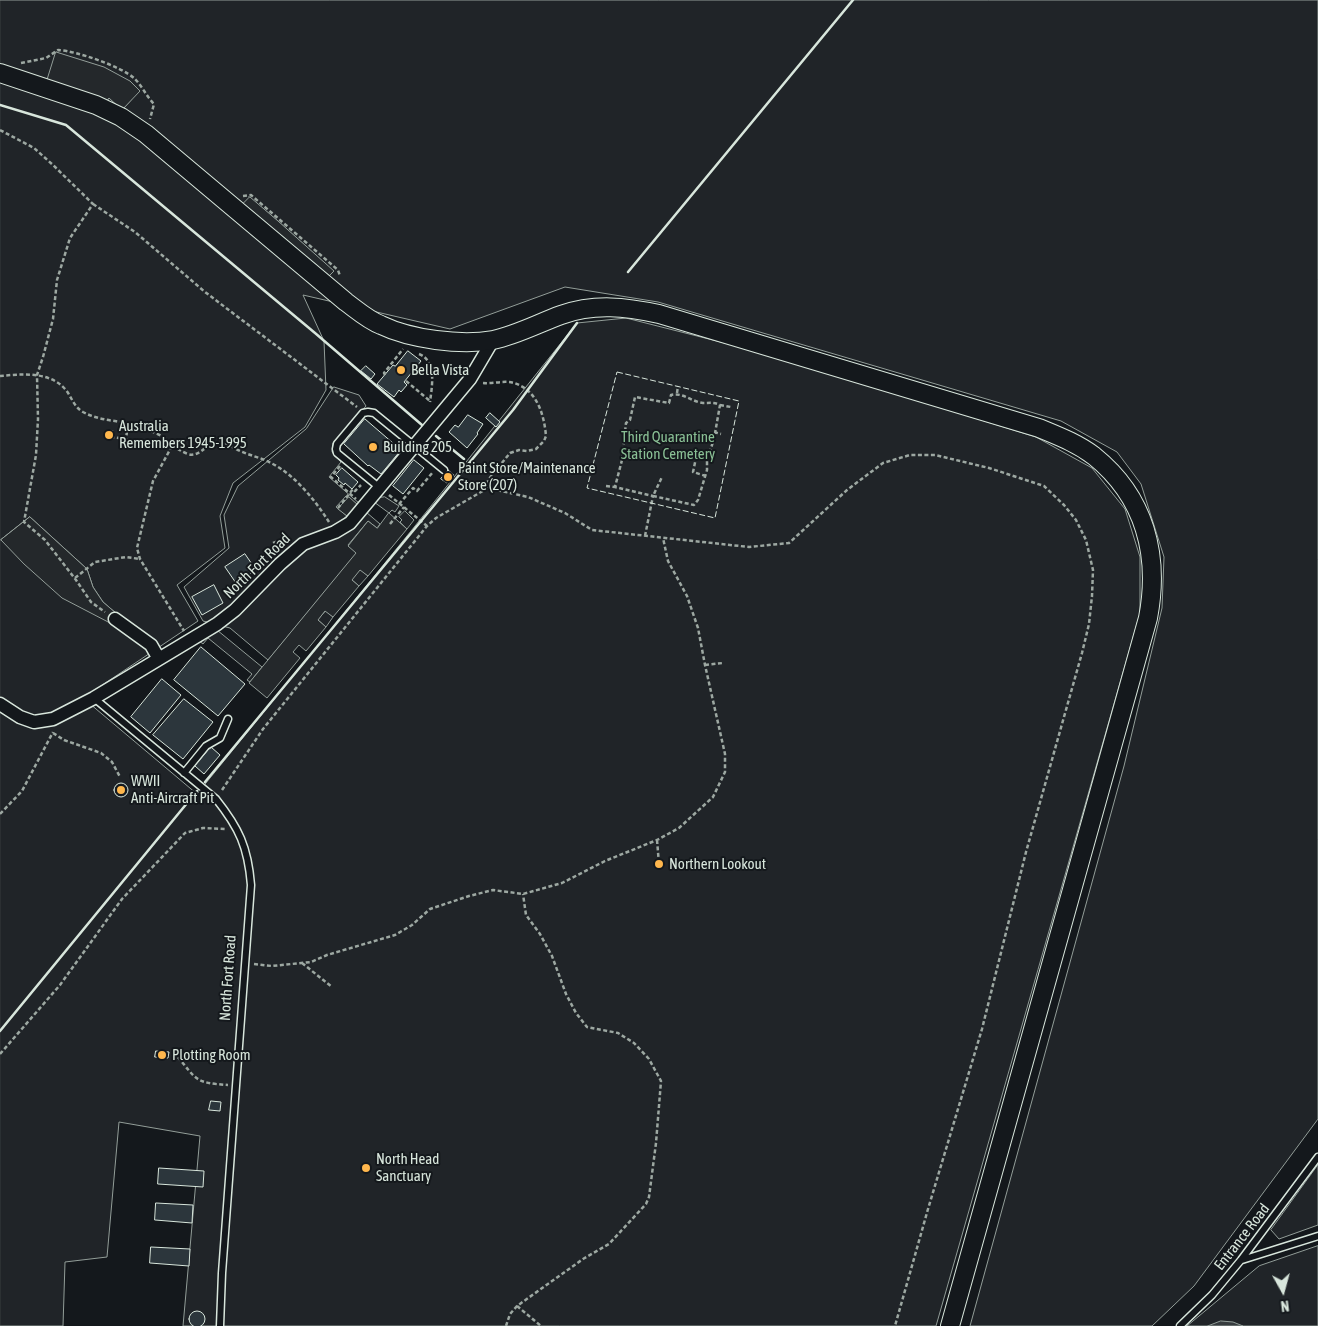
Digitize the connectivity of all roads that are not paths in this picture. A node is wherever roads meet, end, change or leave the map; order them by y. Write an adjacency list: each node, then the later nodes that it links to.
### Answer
1 (0, 74): 2 (street)
2 (493, 340): 3 (street, North Fort Road); 16 (street)
3 (415, 446): 4 (lane); 5 (street, North Fort Road); 5 (lane)
4 (441, 468)
5 (380, 488): 7 (street, North Fort Road)
6 (114, 619): 7 (street)
7 (159, 659): 8 (street, North Fort Road)
8 (94, 698): 9 (street, North Fort Road); 11 (lane, North Fort Road)
9 (0, 704)
10 (228, 720): 11 (lane)
11 (184, 773): 15 (lane, North Fort Road)
12 (1318, 1157): 14 (lane, Entrance Road)
13 (1318, 1236): 14 (lane)
14 (1241, 1260): 17 (lane, Entrance Road)
15 (220, 1326)
16 (950, 1326)
17 (1180, 1326)

